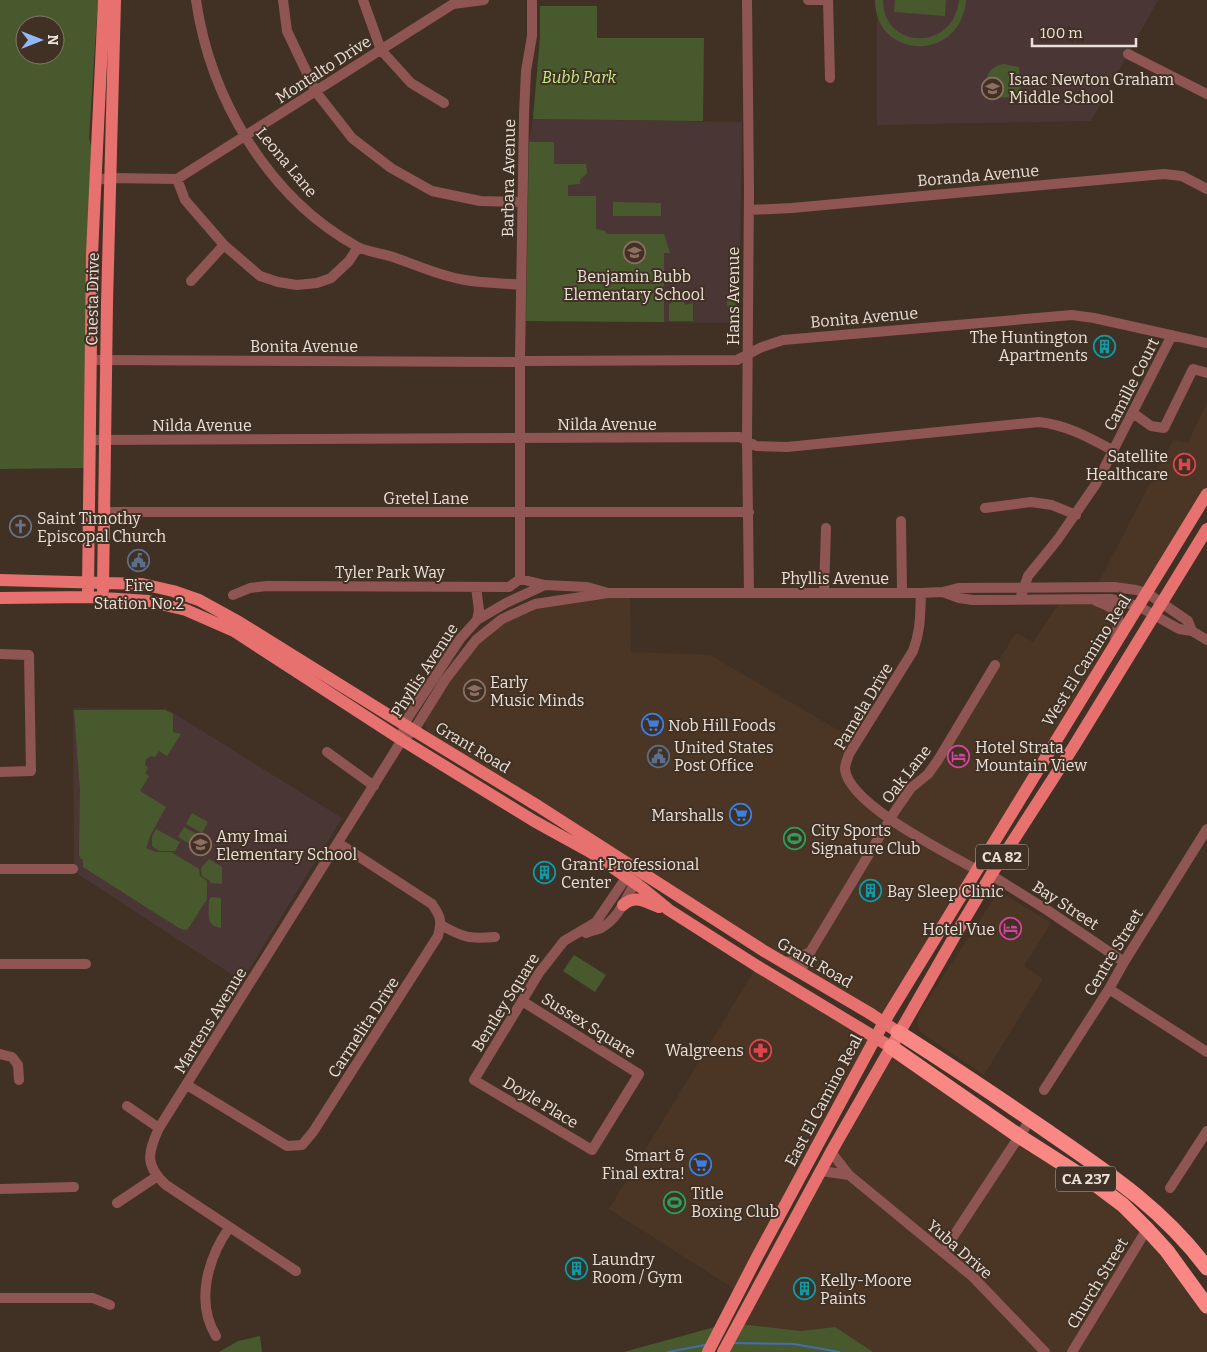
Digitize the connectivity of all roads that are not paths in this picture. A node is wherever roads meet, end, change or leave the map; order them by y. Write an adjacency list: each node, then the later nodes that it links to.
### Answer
1 (104, 0): 20 (main road, Cuesta Drive)
2 (116, 0): 18 (main road, Cuesta Drive)
3 (196, 0): 17 (street, Leona Lane)
4 (283, 0): 14 (street)
5 (363, 0): 11 (street)
6 (484, 0): 11 (street, Montalto Drive)
7 (532, 0): 22 (street, Barbara Avenue)
8 (747, 0): 23 (street, Hans Avenue)
9 (808, 0): 10 (street)
10 (828, 0): 13 (street)
11 (381, 50): 14 (street, Montalto Drive); 16 (street)
12 (1128, 54): 15 (street)
13 (830, 78)
14 (316, 92): 17 (street, Montalto Drive); 22 (street)
15 (1207, 94)
16 (444, 103)
17 (245, 137): 19 (street, Montalto Drive); 25 (street, Leona Lane)
18 (111, 178): 19 (street); 20 (street); 32 (main road, Cuesta Drive)
19 (177, 179): 24 (street)
20 (95, 180): 31 (main road, Cuesta Drive)
21 (1207, 189): 23 (street, Boranda Avenue)
22 (522, 202): 27 (street, Barbara Avenue)
23 (749, 210): 30 (street, Hans Avenue)
24 (224, 245): 25 (street); 26 (street)
25 (358, 246): 27 (street, Leona Lane)
26 (191, 281)
27 (521, 285): 33 (street, Barbara Avenue)
28 (1172, 335): 29 (street, Bonita Avenue); 30 (street, Bonita Avenue); 35 (street, Camille Court)
29 (1207, 343)
30 (748, 355): 33 (street, Bonita Avenue); 39 (street, Hans Avenue)
31 (91, 360): 32 (street, Bonita Avenue); 36 (main road, Cuesta Drive)
32 (107, 360): 33 (street, Bonita Avenue); 37 (main road, Cuesta Drive)
33 (520, 361): 38 (street, Barbara Avenue)
34 (1207, 373): 35 (street)
35 (1133, 414): 40 (street, Camille Court)
36 (90, 440): 37 (street, Nilda Avenue); 52 (main road, Cuesta Drive)
37 (105, 440): 38 (street, Nilda Avenue); 43 (main road, Cuesta Drive)
38 (520, 440): 39 (street, Nilda Avenue); 45 (street, Barbara Avenue)
39 (747, 440): 40 (street, Nilda Avenue); 44 (street, Hans Avenue)
40 (1114, 451): 46 (street, Camille Court)
41 (1207, 494): 63 (main road, West El Camino Real / CA 82)
42 (985, 508): 46 (street)
43 (104, 512): 45 (street, Gretel Lane); 53 (main road, Cuesta Drive)
44 (749, 512): 45 (street, Gretel Lane); 60 (street, Hans Avenue)
45 (520, 513): 51 (street, Barbara Avenue)
46 (1076, 515): 56 (street, Camille Court)
47 (901, 521): 57 (street)
48 (826, 528): 61 (street)
49 (1207, 529): 70 (main road, West El Camino Real / CA 82)
50 (0, 580): 52 (main road, Grant Road)
51 (520, 580): 54 (street, Tyler Park Way); 55 (street, Tyler Park Way)
52 (88, 582): 53 (main road, Grant Road); 65 (main road, Cuesta Drive)
53 (103, 583): 67 (main road, Cuesta Drive); 79 (main road, Grant Road)
54 (545, 585): 59 (street, Phyllis Avenue); 73 (street, Phyllis Avenue)
55 (476, 587): 64 (street, Tyler Park Way); 73 (street, Phyllis Avenue)
56 (1024, 588): 58 (street, Phyllis Avenue); 63 (street, Phyllis Avenue); 68 (street, Camille Court)
57 (902, 592): 61 (street, Phyllis Avenue); 62 (street, Phyllis Avenue)
58 (943, 592): 62 (street, Phyllis Avenue); 68 (street, Phyllis Avenue)
59 (608, 593): 60 (street, Phyllis Avenue); 79 (street, Phyllis Avenue)
60 (749, 593): 61 (street, Phyllis Avenue)
61 (824, 593)
62 (921, 593): 84 (street, Pamela Drive)
63 (1147, 593): 70 (street, Phyllis Avenue); 71 (main road, West El Camino Real / CA 82)
64 (233, 595)
65 (88, 597): 66 (main road, Grant Road); 67 (main road, Grant Road)
66 (0, 598)
67 (102, 598): 80 (main road, Grant Road)
68 (1020, 598): 69 (street, Phyllis Avenue)
69 (1088, 598): 71 (street, Phyllis Avenue); 76 (street)
70 (1161, 602): 72 (main road, West El Camino Real / CA 82); 74 (street, Phyllis Avenue)
71 (1138, 606): 72 (street, Phyllis Avenue); 76 (main road, West El Camino Real / CA 82)
72 (1153, 615): 74 (street, Phyllis Avenue); 91 (main road, West El Camino Real / CA 82)
73 (477, 620): 79 (street, Phyllis Avenue)
74 (1192, 631): 75 (street)
75 (1207, 640)
76 (1114, 646): 89 (main road, West El Camino Real / CA 82)
77 (0, 654): 82 (street)
78 (996, 665): 84 (street, Oak Lane)
79 (409, 727): 80 (street, Phyllis Avenue); 90 (main road, Grant Road)
80 (402, 740): 83 (street, Martens Avenue); 90 (main road, Grant Road)
81 (328, 752): 83 (street)
82 (0, 772)
83 (374, 786): 86 (street, Martens Avenue)
84 (891, 820): 89 (street); 97 (street, Oak Lane)
85 (1207, 829): 98 (street, Centre Street)
86 (338, 843): 94 (street); 113 (street, Martens Avenue)
87 (0, 869): 88 (street)
88 (73, 869)
89 (977, 870): 105 (main road, West El Camino Real / CA 82)
90 (634, 875): 92 (street); 93 (main road, Grant Road); 96 (street, Bentley Square); 102 (main road, Grant Road)
91 (991, 875): 98 (street, Bay Street); 106 (main road, West El Camino Real / CA 82)
92 (623, 905): 93 (main road); 96 (street)
93 (669, 910): 102 (main road, Grant Road)
94 (441, 925): 95 (street); 113 (street, Carmelita Drive)
95 (495, 937)
96 (564, 941): 104 (street, Bentley Square)
97 (810, 952): 101 (street, Oak Lane); 102 (street)
98 (1124, 962): 103 (street, Centre Street)
99 (0, 964): 100 (street)
100 (86, 964)
101 (800, 972): 102 (main road); 105 (main road, Grant Road)
102 (785, 973): 107 (main road, Grant Road)
103 (1109, 989): 109 (street); 114 (street, Centre Street)
104 (522, 1001): 112 (street, Bentley Square); 120 (street, Sussex Square)
105 (884, 1022): 106 (main road, Grant Road); 107 (main road, East El Camino Real / CA 82)
106 (898, 1032): 108 (main road, West El Camino Real / CA 82); 116 (highway)
107 (876, 1036): 108 (main road, Grant Road / CA 237); 122 (main road, East El Camino Real / CA 82)
108 (891, 1047): 119 (highway, CA 237); 121 (main road, East El Camino Real / CA 82)
109 (1207, 1052)
110 (0, 1054): 111 (street)
111 (19, 1080)
112 (474, 1080): 120 (street, Doyle Place)
113 (187, 1085): 117 (street, Martens Avenue)
114 (1044, 1090)
115 (127, 1106): 117 (street)
116 (1030, 1120): 119 (street); 134 (highway, CA 237)
117 (159, 1128): 125 (street, Martens Avenue)
118 (1207, 1131): 127 (street)
119 (1019, 1136): 131 (highway, CA 237); 135 (street)
120 (592, 1150)
121 (832, 1152): 123 (main road, East El Camino Real / CA 82); 124 (street, Yuba Drive)
122 (809, 1161): 132 (main road, East El Camino Real / CA 82); 133 (main road)
123 (821, 1171): 124 (street); 133 (main road, East El Camino Real / CA 82)
124 (848, 1175): 135 (street, Yuba Drive)
125 (156, 1176): 129 (street); 130 (street)
126 (74, 1188): 128 (street)
127 (1170, 1188)
128 (0, 1189)
129 (117, 1203)
130 (229, 1228): 138 (street); 143 (street)
131 (1147, 1229): 142 (highway, CA 237); 147 (street, Church Street)
132 (772, 1230): 139 (main road); 144 (main road, East El Camino Real / CA 82)
133 (789, 1231): 139 (main road, East El Camino Real / CA 82)
134 (1190, 1246): 136 (highway); 137 (highway, CA 237)
135 (943, 1252): 146 (street, Yuba Drive)
136 (1207, 1260)
137 (1207, 1268)
138 (296, 1271)
139 (767, 1272): 145 (main road, East El Camino Real / CA 82)
140 (0, 1298): 141 (street)
141 (110, 1305)
142 (1207, 1306)
143 (216, 1336)
144 (708, 1352)
145 (723, 1352)
146 (1045, 1352)
147 (1072, 1352)

